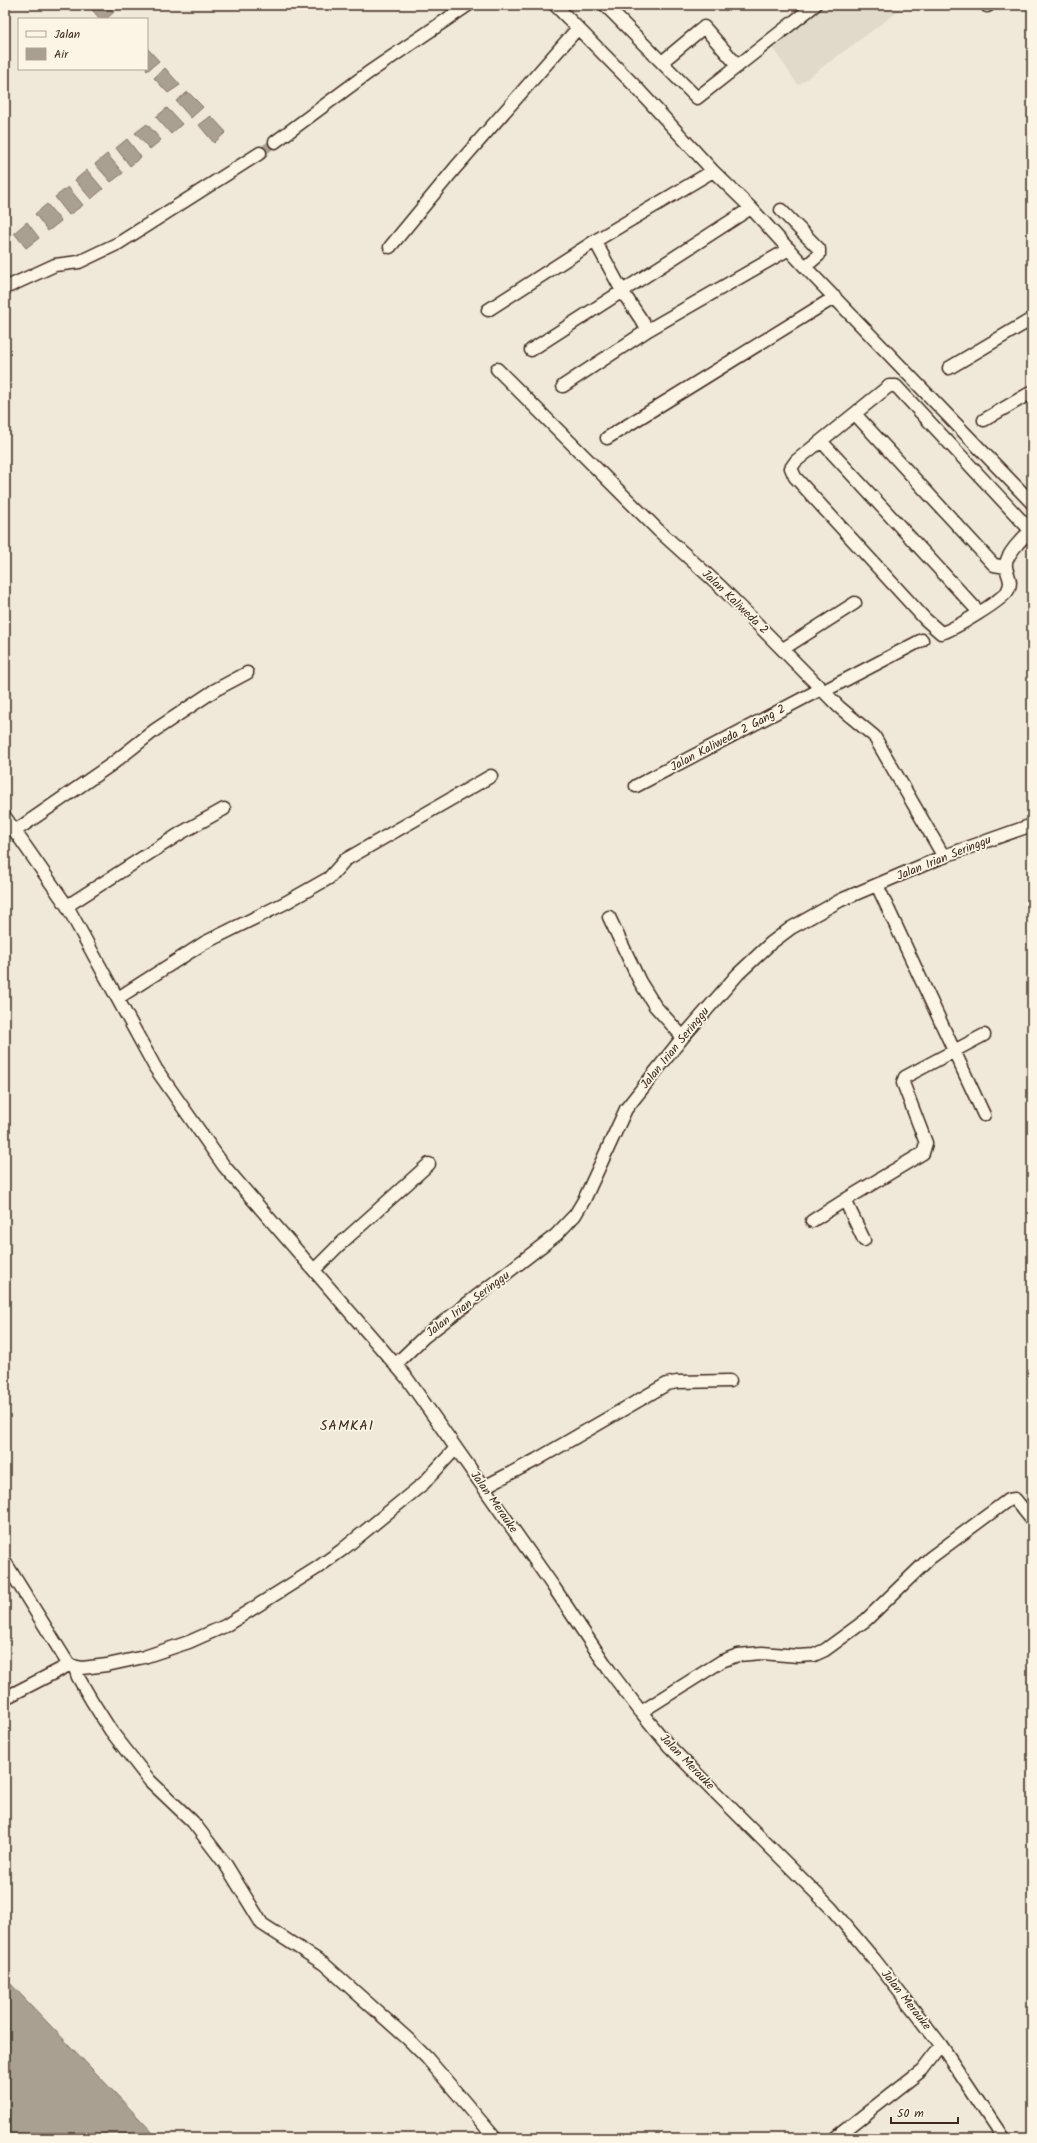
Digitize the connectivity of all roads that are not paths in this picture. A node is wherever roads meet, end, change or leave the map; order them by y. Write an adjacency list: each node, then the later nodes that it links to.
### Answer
1 (468, 5): 8 (street)
2 (555, 5): 5 (street)
3 (605, 5): 6 (street)
4 (815, 5): 7 (street)
5 (578, 28): 10 (street); 14 (street)
6 (662, 62): 7 (street); 7 (street)
7 (738, 66)
8 (275, 142)
9 (260, 153): 17 (street)
10 (713, 171): 11 (street); 13 (street)
11 (751, 208): 15 (street); 18 (street)
12 (781, 210): 16 (street)
13 (595, 241): 18 (street); 20 (street)
14 (390, 247)
15 (789, 249): 16 (street); 22 (street)
16 (806, 266): 19 (street)
17 (5, 288)
18 (622, 291): 22 (street); 23 (street)
19 (835, 297): 30 (street); 32 (street)
20 (488, 310)
21 (1032, 319): 24 (street)
22 (648, 330): 26 (street)
23 (531, 350)
24 (949, 368)
25 (497, 369): 40 (street, Jalan Kaliweda 2)
26 (562, 386)
27 (1032, 392): 29 (street)
28 (854, 414): 31 (street); 33 (street); 36 (street)
29 (984, 420)
30 (607, 438)
31 (821, 441): 38 (street); 38 (street)
32 (985, 454): 33 (street); 34 (street)
33 (972, 466): 35 (street)
34 (1032, 503)
35 (1032, 530): 36 (street)
36 (1006, 568): 38 (street)
37 (855, 603): 40 (street)
38 (978, 612)
39 (922, 640): 42 (street, Jalan Kaliweda 2 Gang 2)
40 (784, 649): 42 (street, Jalan Kaliweda 2)
41 (248, 673): 48 (street)
42 (823, 690): 44 (street, Jalan Kaliweda 2 Gang 2); 49 (street, Jalan Kaliweda 2)
43 (491, 776): 53 (street)
44 (636, 786)
45 (224, 809): 51 (street)
46 (5, 817): 48 (street, Jalan Merauke)
47 (1032, 825): 49 (street, Jalan Irian Seringgu)
48 (15, 831): 51 (street, Jalan Merauke)
49 (944, 857): 50 (street, Jalan Irian Seringgu)
50 (877, 885): 55 (street, Jalan Irian Seringgu); 56 (street)
51 (66, 906): 53 (street, Jalan Merauke)
52 (609, 917): 55 (street)
53 (118, 998): 62 (street, Jalan Merauke)
54 (984, 1035): 56 (street)
55 (683, 1037): 63 (street, Jalan Irian Seringgu)
56 (955, 1050): 57 (street); 59 (street)
57 (984, 1115)
58 (429, 1164): 62 (street)
59 (845, 1200): 60 (street); 61 (street)
60 (812, 1221)
61 (864, 1240)
62 (314, 1270): 63 (street, Jalan Merauke)
63 (395, 1365): 65 (street, Jalan Merauke)
64 (730, 1381): 66 (street)
65 (456, 1448): 66 (street, Jalan Merauke); 69 (street)
66 (484, 1487): 71 (street, Jalan Merauke)
67 (1032, 1520): 71 (street)
68 (5, 1562): 69 (street)
69 (72, 1666): 70 (street); 73 (street)
70 (5, 1698)
71 (641, 1712): 72 (street, Jalan Merauke)
72 (941, 2045): 74 (street); 75 (street, Jalan Merauke)
73 (495, 2138)
74 (836, 2138)
75 (1003, 2138)

